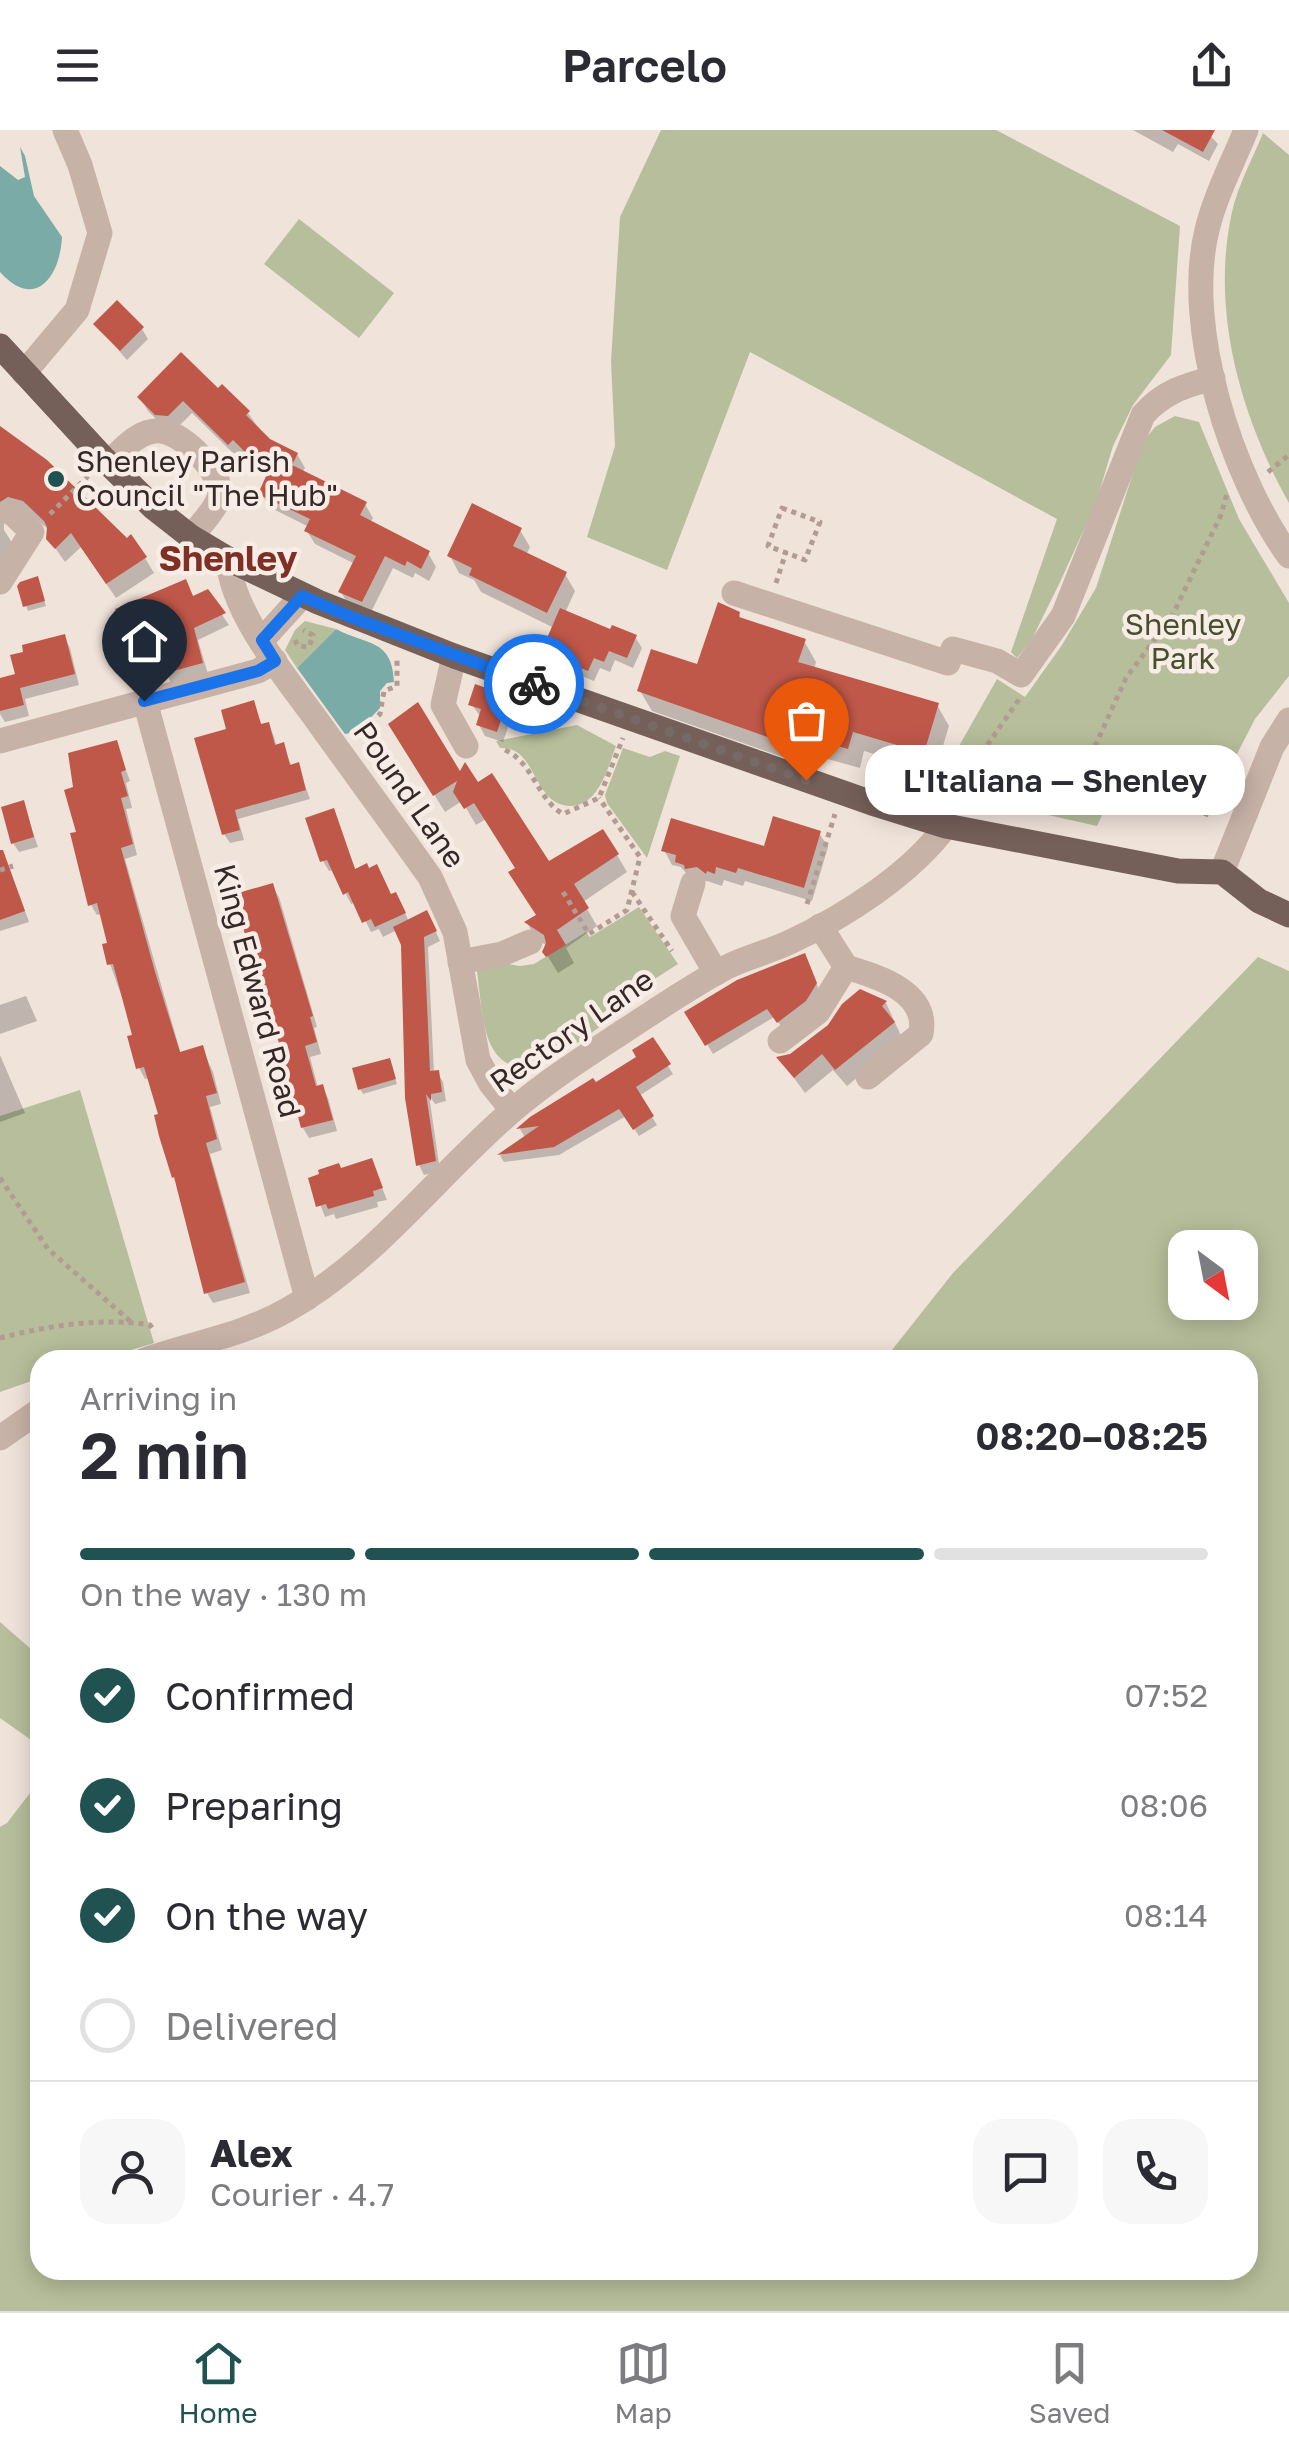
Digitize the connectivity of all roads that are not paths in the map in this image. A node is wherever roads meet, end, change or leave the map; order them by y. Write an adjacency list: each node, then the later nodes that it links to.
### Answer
1 (65, 130): 4 (street)
2 (1246, 130): 5 (street)
3 (0, 346): 4 (main road)
4 (24, 373): 6 (main road)
5 (1213, 378): 9 (street); 12 (street)
6 (106, 461): 8 (main road); 8 (street)
7 (12, 513): 11 (street)
8 (191, 538): 10 (main road)
9 (1287, 548)
10 (228, 559): 13 (main road); 14 (street, Pound Lane)
11 (0, 582)
12 (734, 593)
13 (302, 596): 14 (street); 15 (main road)
14 (269, 651): 16 (street); 26 (street, Pound Lane)
15 (454, 656): 19 (street); 20 (main road)
16 (144, 701): 18 (street); 32 (street, King Edward Road)
17 (1289, 720): 21 (street)
18 (0, 741)
19 (466, 746)
20 (946, 826): 21 (main road); 24 (street, Rectory Lane)
21 (1222, 872): 23 (main road)
22 (692, 883): 28 (street)
23 (1289, 915)
24 (820, 926): 27 (street); 28 (street, Rectory Lane)
25 (530, 942): 26 (street)
26 (460, 962): 31 (street, Pound Lane)
27 (846, 968): 29 (street); 30 (street)
28 (706, 978): 31 (street, Rectory Lane)
29 (780, 1041)
30 (868, 1076)
31 (512, 1110): 32 (street, Rectory Lane)
32 (307, 1298): 33 (street, Rectory Lane)
33 (177, 1350)
34 (30, 1417): 35 (street)
35 (0, 1438)

